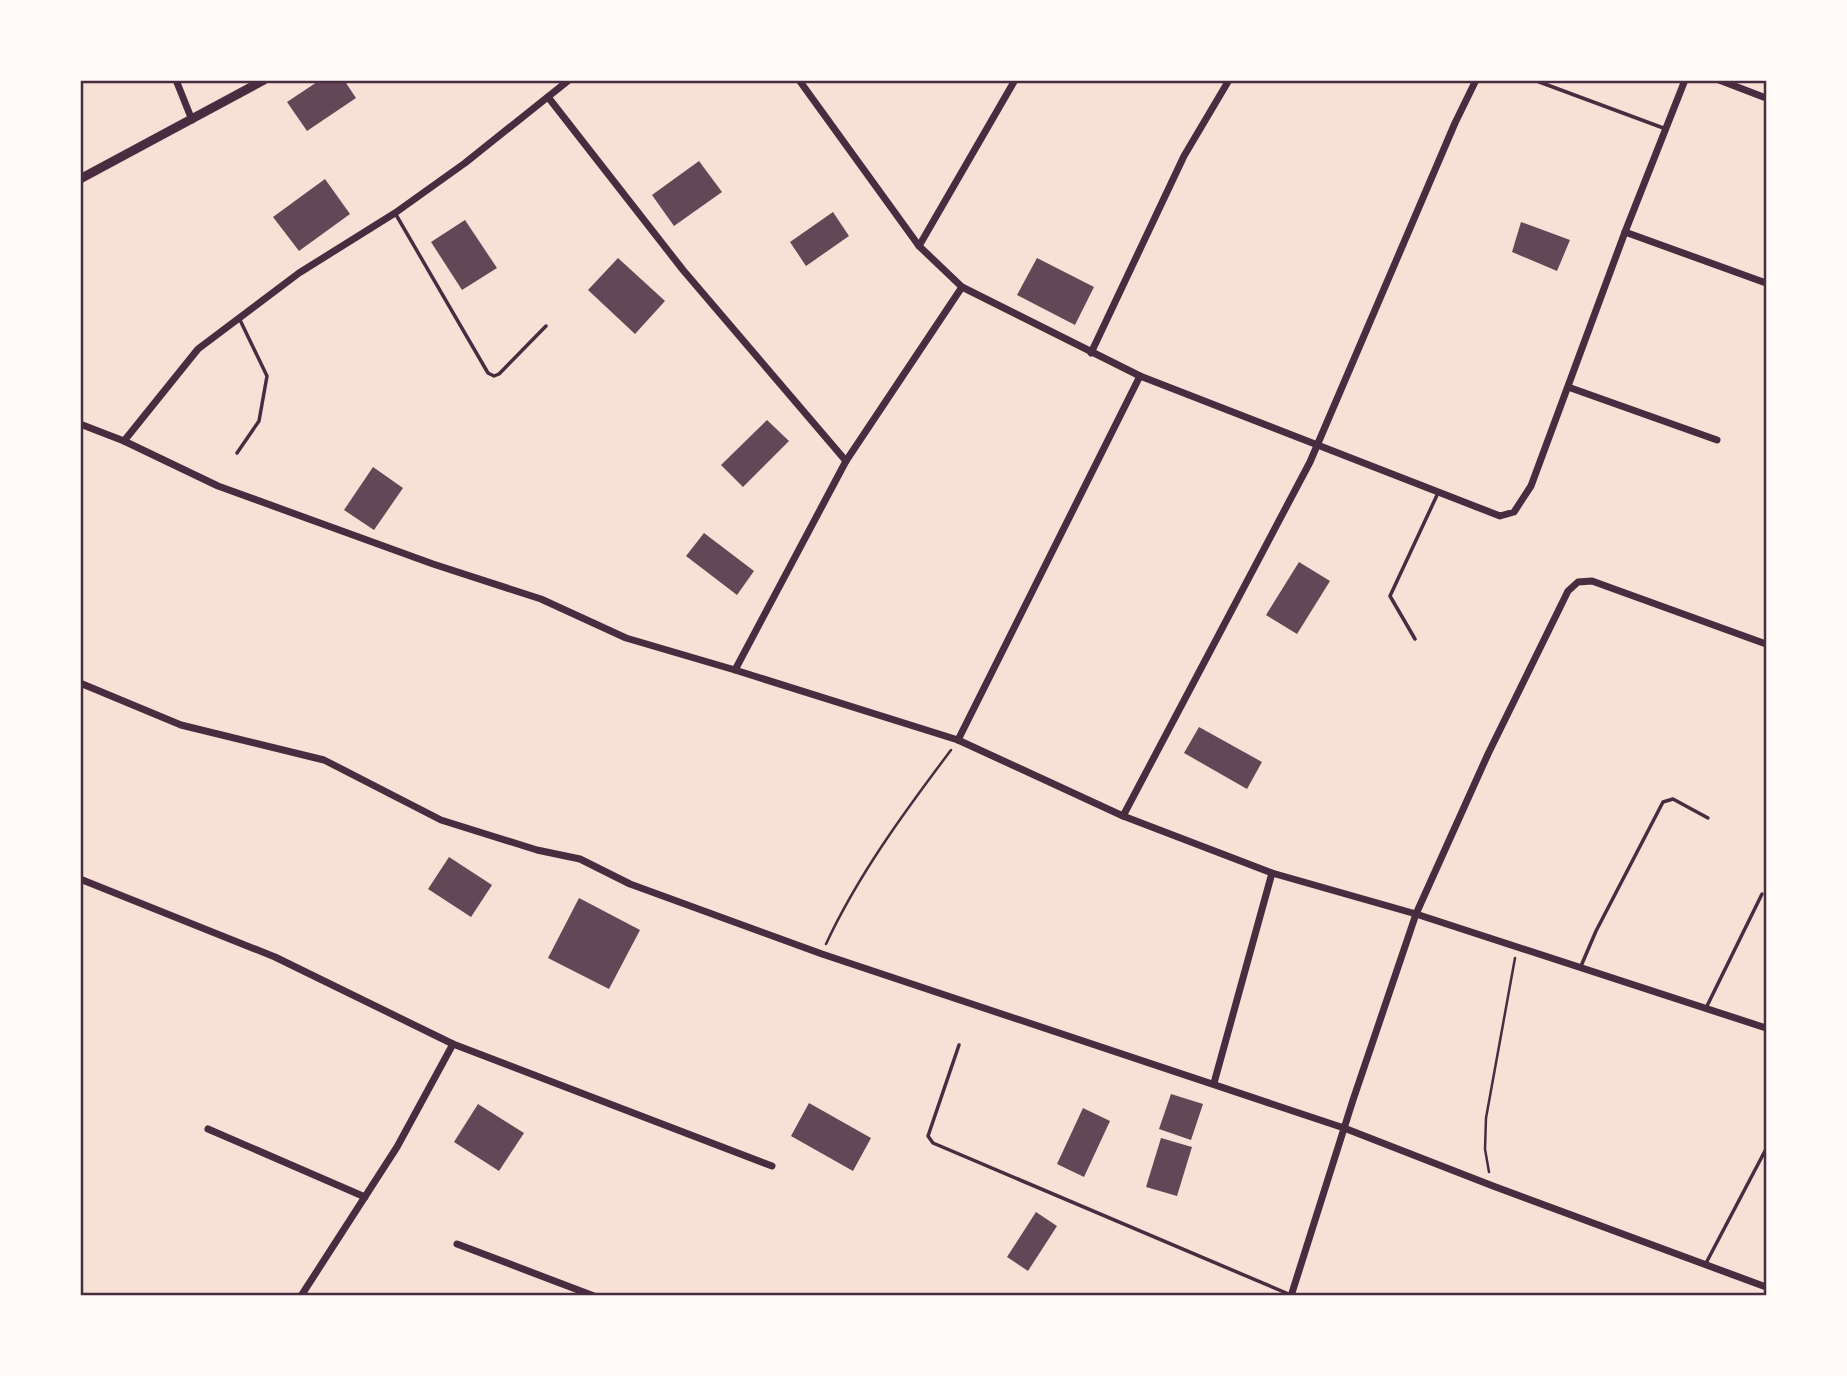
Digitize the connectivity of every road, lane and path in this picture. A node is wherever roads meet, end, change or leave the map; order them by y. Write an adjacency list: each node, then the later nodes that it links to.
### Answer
1 (176, 80): 13 (street)
2 (264, 80): 13 (street)
3 (569, 80): 11 (street)
4 (799, 80): 18 (street)
5 (1015, 80): 18 (street)
6 (1229, 80): 23 (street)
7 (1476, 80): 29 (street)
8 (1534, 80): 14 (lane)
9 (1685, 80): 14 (street)
10 (1719, 80): 12 (street)
11 (548, 97): 16 (street); 31 (street)
12 (1766, 98)
13 (192, 120): 15 (street)
14 (1666, 129): 17 (street)
15 (80, 179)
16 (395, 213): 21 (street); 22 (lane)
17 (1625, 232): 19 (street); 25 (street)
18 (919, 246): 20 (street)
19 (1766, 283)
20 (962, 288): 23 (street); 31 (street)
21 (239, 318): 28 (street); 30 (lane)
22 (546, 326)
23 (1091, 353): 24 (street)
24 (1140, 376): 29 (street); 37 (street)
25 (1568, 387): 27 (street); 32 (street)
26 (80, 424): 28 (street)
27 (1717, 440)
28 (124, 441): 35 (street)
29 (1316, 446): 32 (street); 38 (street)
30 (237, 453)
31 (846, 461): 35 (street)
32 (1438, 493): 33 (lane)
33 (1415, 639)
34 (1766, 644): 43 (street)
35 (736, 670): 37 (street)
36 (80, 683): 45 (street)
37 (958, 740): 38 (street); 45 (path)
38 (1123, 816): 40 (street)
39 (1708, 818): 46 (lane)
40 (1272, 873): 43 (street); 51 (street)
41 (80, 879): 49 (street)
42 (1762, 894): 47 (lane)
43 (1416, 914): 44 (street); 52 (street)
44 (1517, 948): 46 (street); 56 (path)
45 (822, 954): 51 (street)
46 (1581, 968): 47 (street)
47 (1706, 1008): 48 (street)
48 (1766, 1028)
49 (453, 1044): 55 (street); 57 (street)
50 (959, 1045): 61 (lane)
51 (1214, 1083): 52 (street)
52 (1344, 1128): 56 (street); 61 (street)
53 (208, 1129): 57 (street)
54 (1766, 1149): 59 (lane)
55 (772, 1166)
56 (1493, 1186): 59 (street)
57 (365, 1196): 62 (street)
58 (457, 1244): 63 (street)
59 (1705, 1266): 60 (street)
60 (1766, 1287)
61 (1291, 1295)
62 (301, 1296)
63 (594, 1296)

